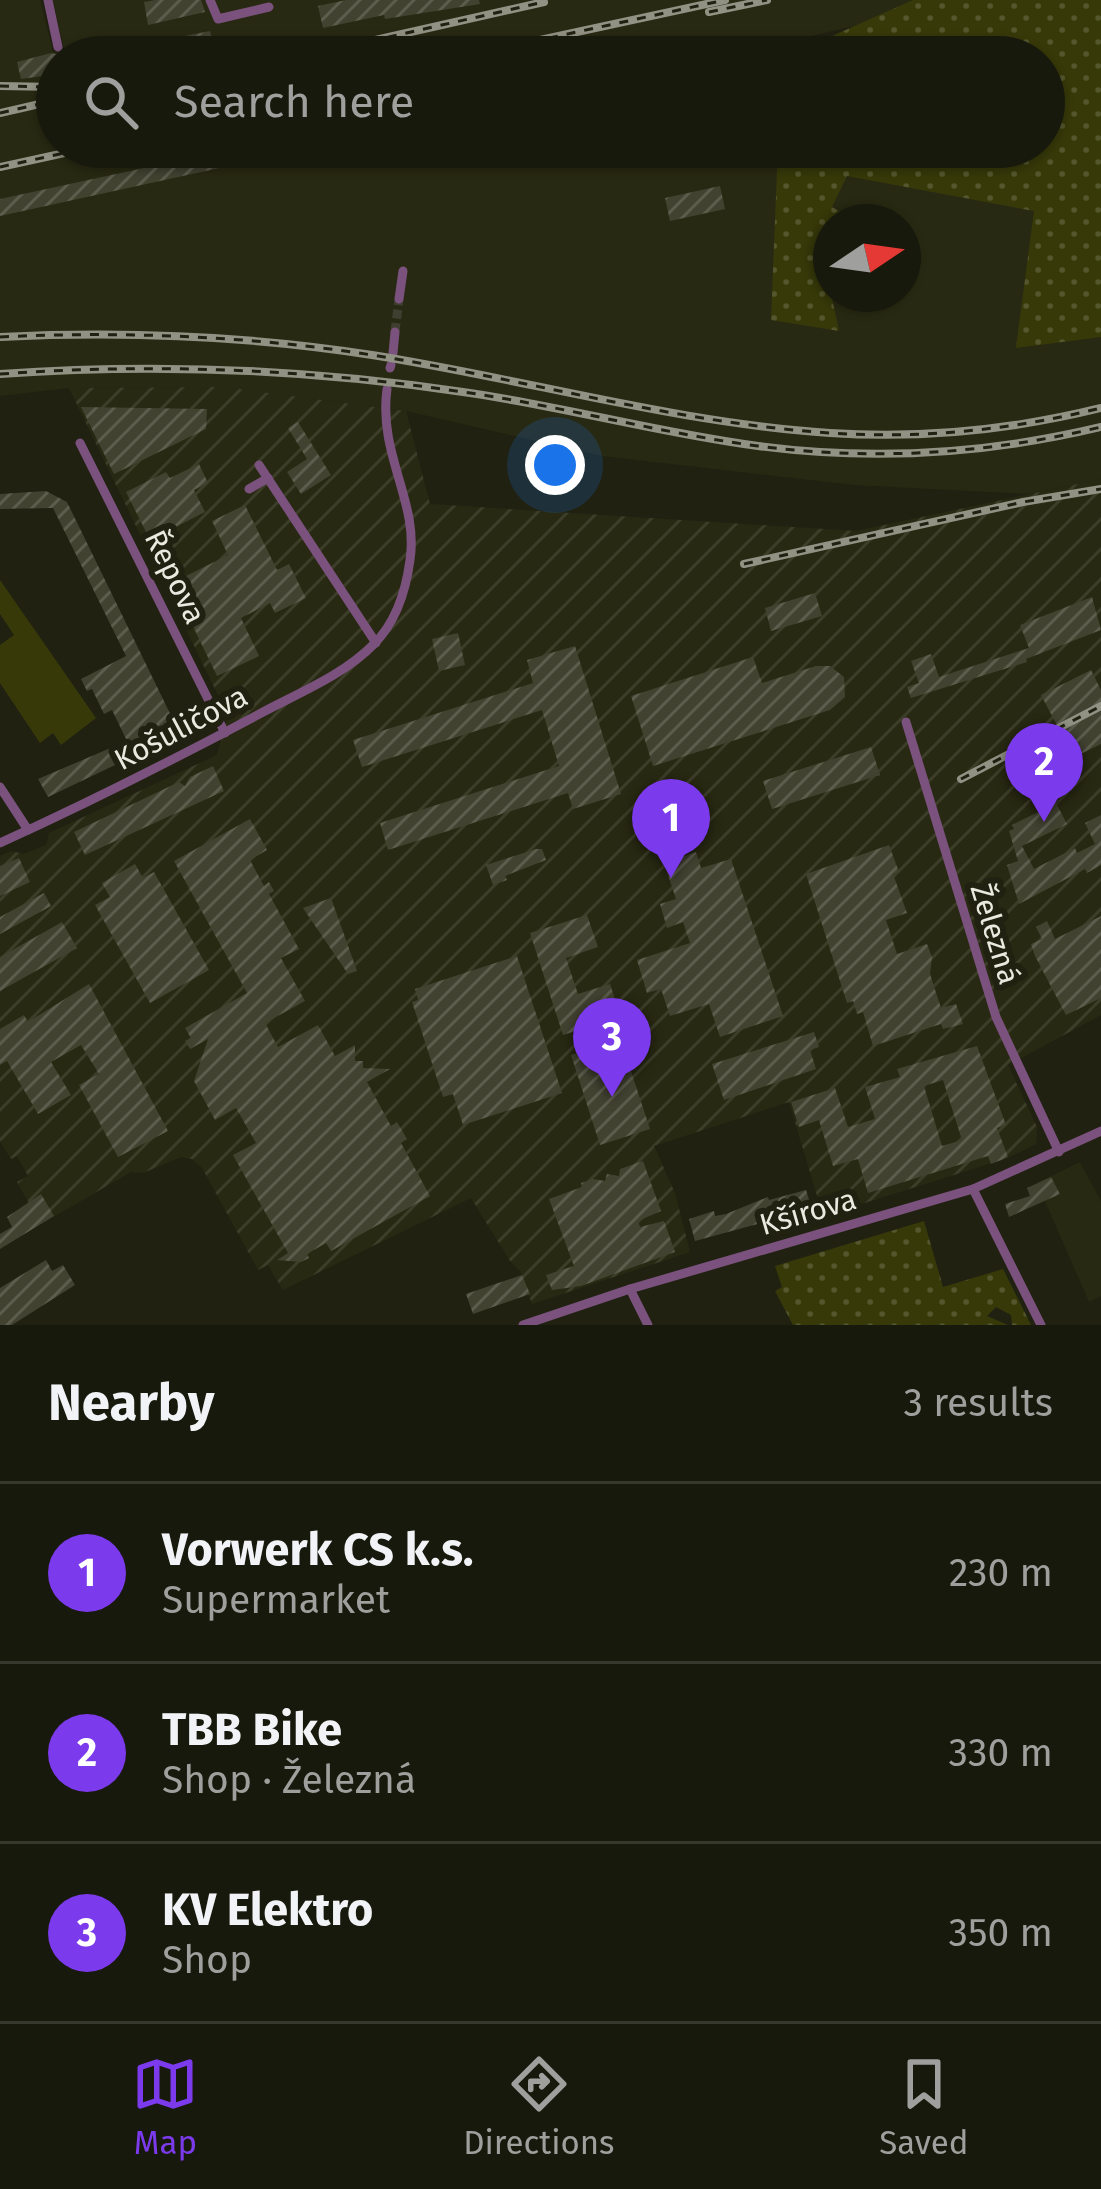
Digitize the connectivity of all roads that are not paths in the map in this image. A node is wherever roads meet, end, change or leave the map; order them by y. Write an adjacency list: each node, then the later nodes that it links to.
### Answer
1 (48, 0): 4 (street)
2 (210, 0): 3 (street)
3 (269, 7)
4 (56, 36)
5 (403, 272): 6 (street)
6 (400, 299)
7 (395, 332): 8 (street)
8 (391, 362)
9 (387, 389): 14 (street, Košuličova)
10 (80, 443): 16 (street, Řepova)
11 (259, 465): 12 (street)
12 (268, 478): 13 (street); 14 (street)
13 (248, 489)
14 (376, 643): 16 (street, Košuličova)
15 (906, 722): 21 (street, Železná)
16 (225, 733): 18 (street, Košuličova)
17 (0, 787): 18 (street)
18 (28, 830): 19 (street, Košuličova)
19 (0, 843)
20 (1101, 1131): 21 (street, Kšírova)
21 (1059, 1151): 22 (street, Kšírova)
22 (973, 1189): 23 (street, Kšírova); 26 (street)
23 (630, 1289): 24 (street, Kšírova); 25 (street)
24 (524, 1325)
25 (648, 1325)
26 (1041, 1325)

